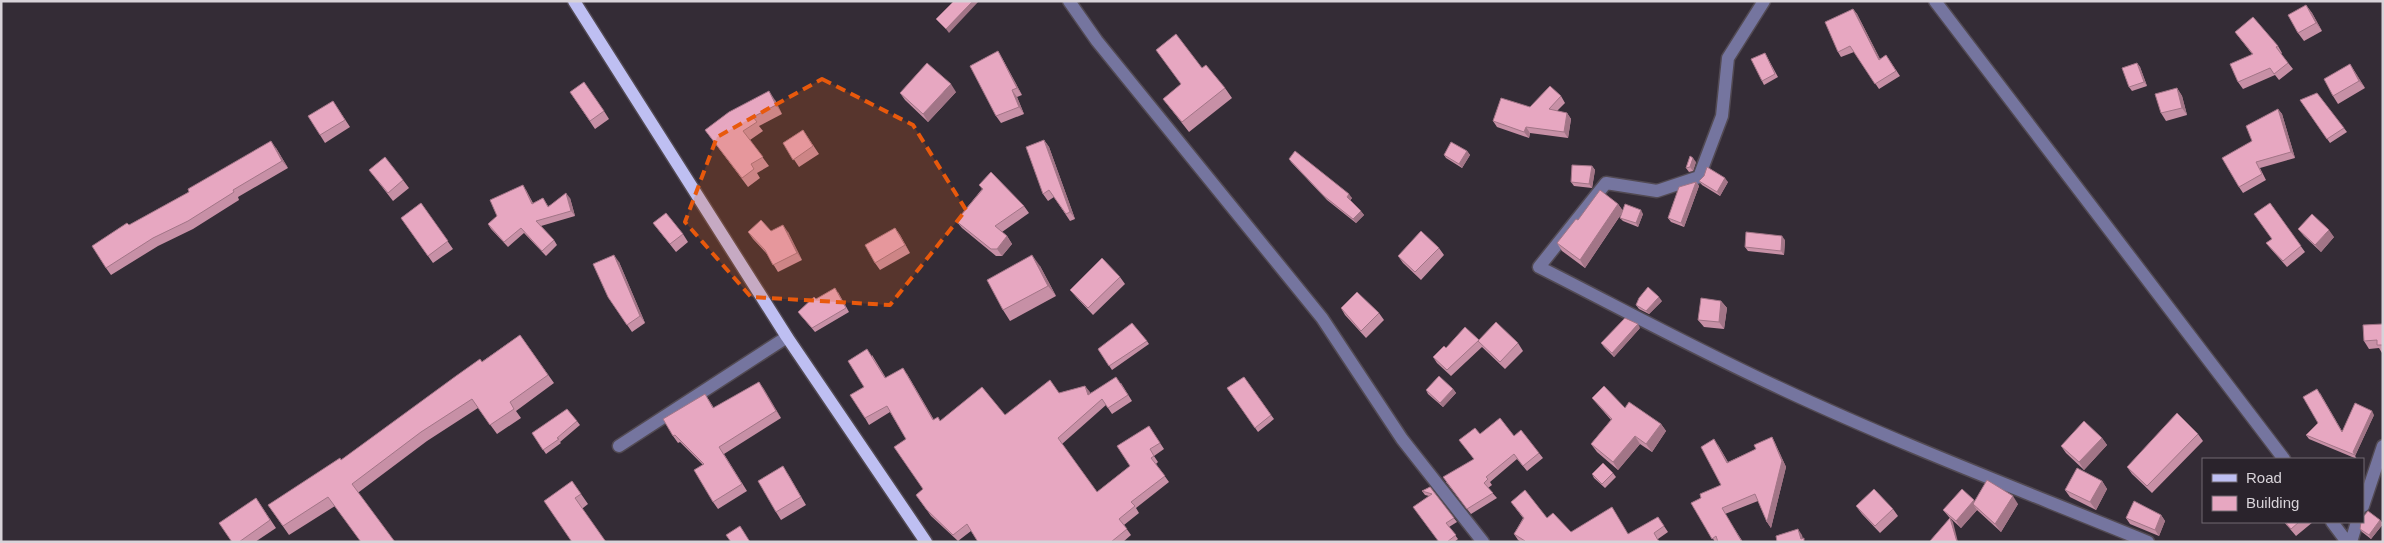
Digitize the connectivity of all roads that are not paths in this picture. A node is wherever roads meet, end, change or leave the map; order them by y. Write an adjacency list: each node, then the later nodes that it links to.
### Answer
1 (574, 1): 5 (main road)
2 (1069, 1): 13 (street)
3 (1764, 1): 14 (street)
4 (1935, 1): 8 (street)
5 (787, 337): 6 (street); 12 (main road)
6 (619, 446)
7 (2383, 446): 9 (street)
8 (2283, 458)
9 (2364, 503)
10 (2333, 523): 15 (street)
11 (2357, 523): 15 (street)
12 (926, 542)
13 (1483, 542)
14 (2148, 542)
15 (2349, 542)

